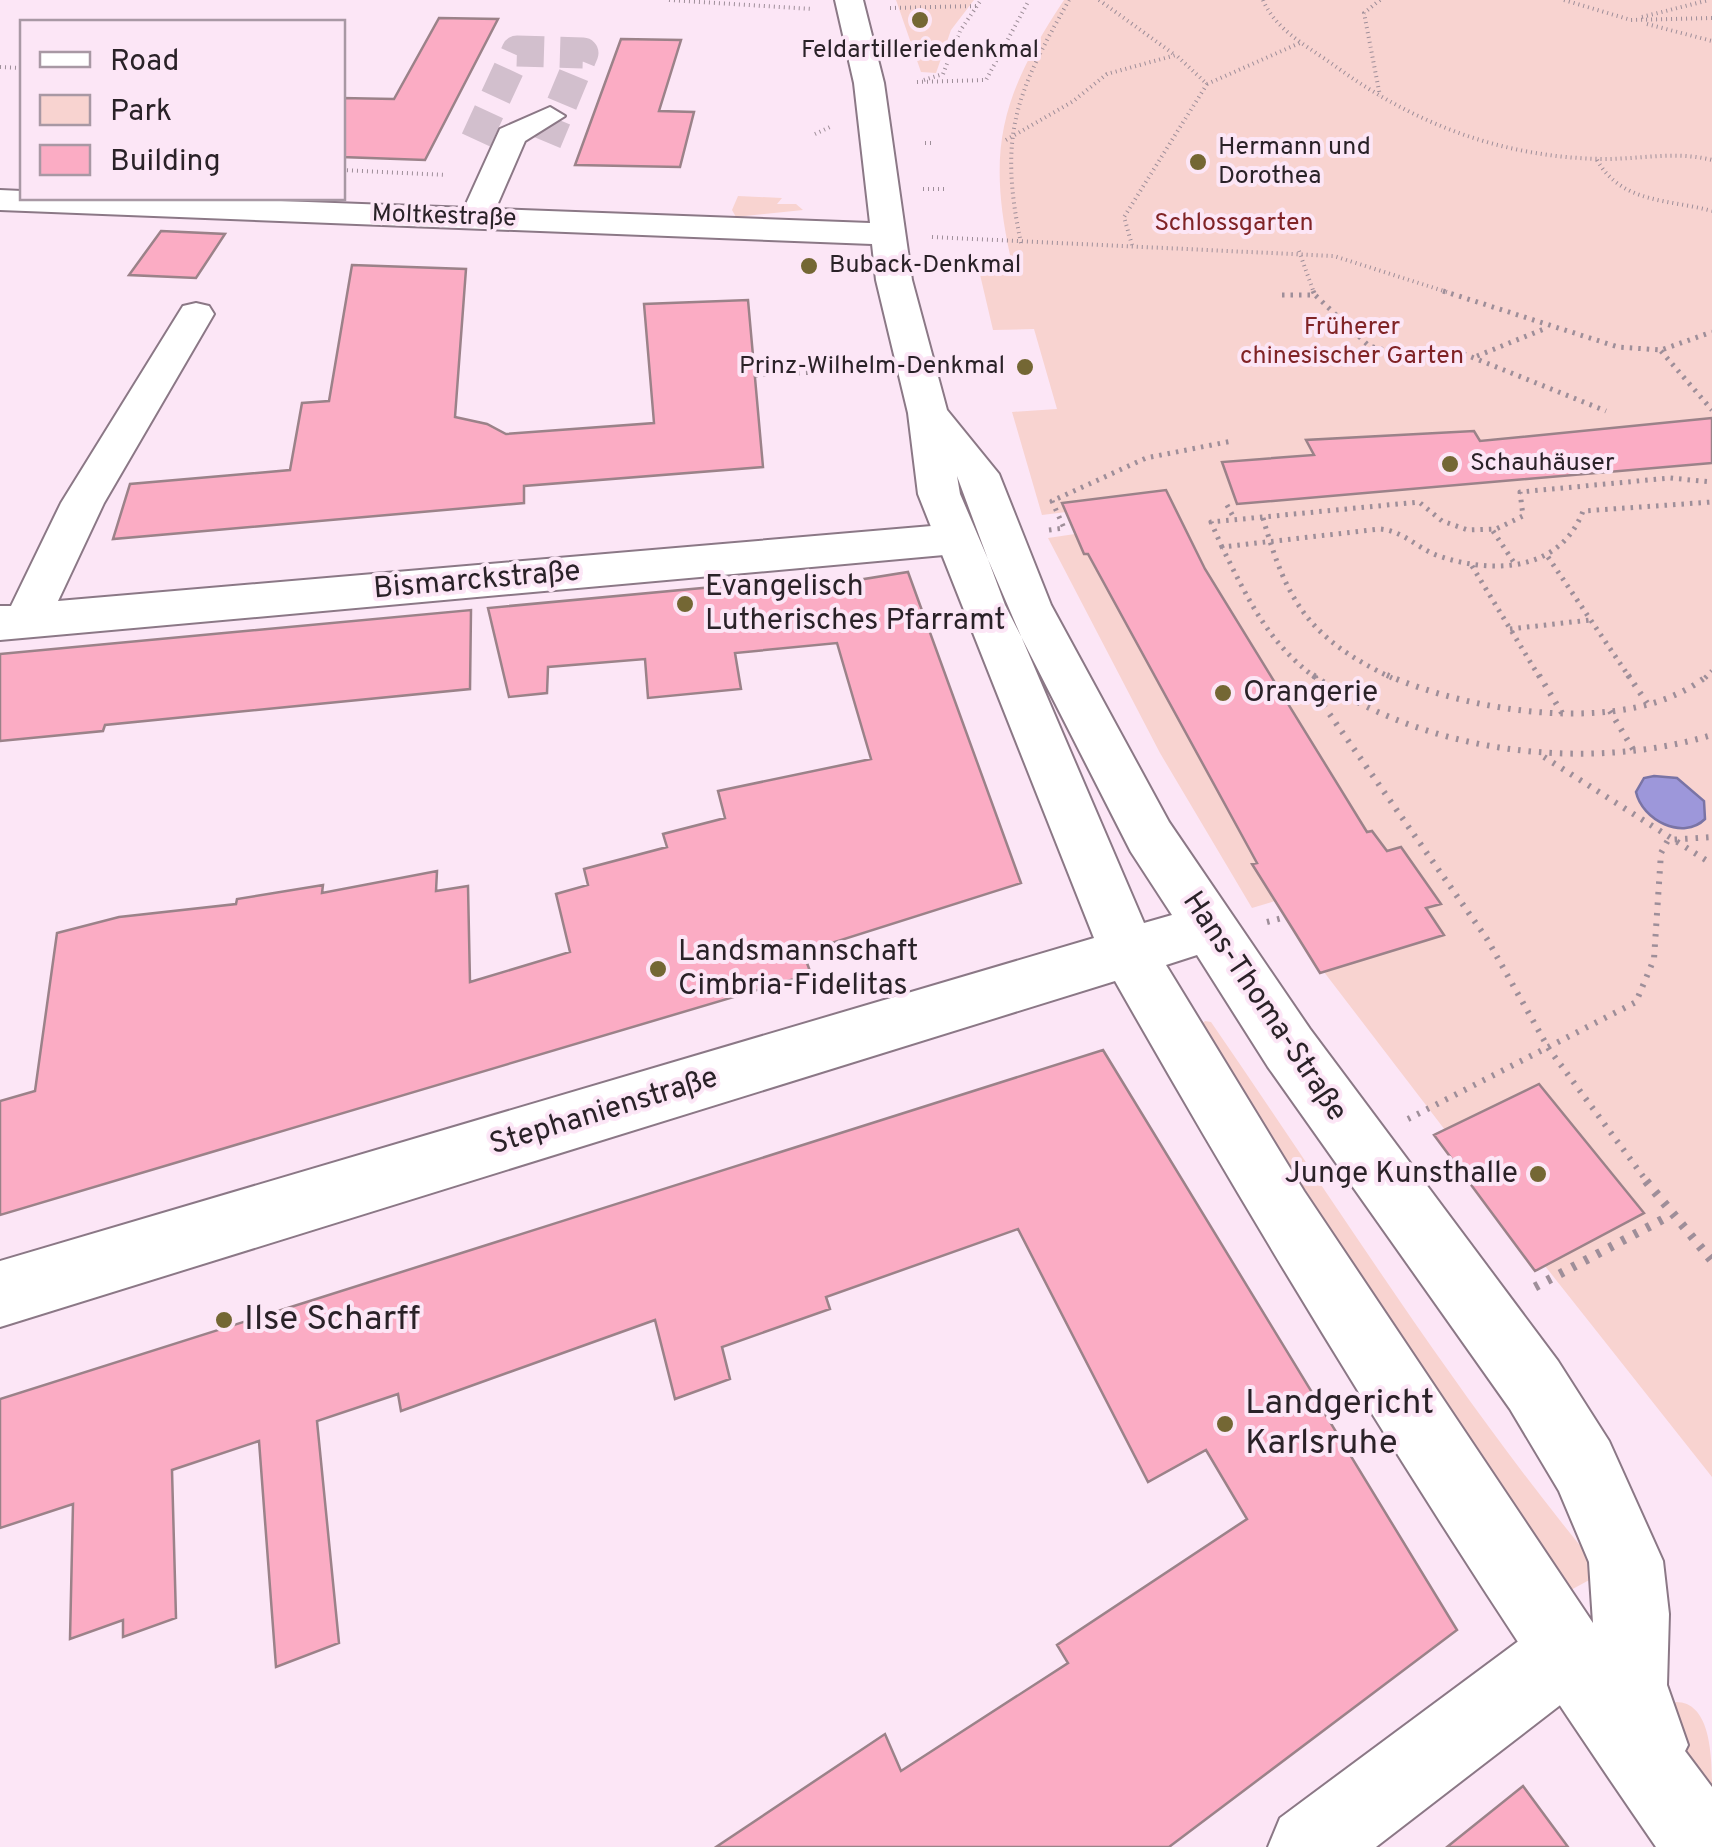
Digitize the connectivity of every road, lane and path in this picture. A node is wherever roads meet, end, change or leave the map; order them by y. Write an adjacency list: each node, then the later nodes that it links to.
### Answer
1 (669, 0): 12 (path)
2 (981, 0): 11 (path)
3 (1030, 0): 11 (path)
4 (1070, 0): 20 (path)
5 (1099, 0): 17 (path)
6 (1262, 0): 15 (path)
7 (1380, 0): 19 (path)
8 (1564, 0): 14 (path)
9 (1709, 0): 14 (path)
10 (850, 4): 11 (path); 29 (main road, Hans-Thoma-Straße)
11 (977, 6)
12 (761, 9)
13 (1712, 18): 14 (path)
14 (1631, 20): 16 (path)
15 (1302, 42): 18 (path); 19 (path)
16 (1712, 42)
17 (1176, 55): 18 (path); 20 (path)
18 (1208, 84): 32 (path)
19 (1381, 97): 24 (path)
20 (1006, 140): 31 (path)
21 (935, 143): 22 (path)
22 (925, 144)
23 (1710, 158): 24 (path)
24 (1597, 159): 27 (path)
25 (496, 179): 25 (main road); 28 (main road)
26 (0, 200): 28 (main road, Moltkestraße)
27 (1712, 211)
28 (477, 217): 29 (main road, Moltkestraße)
29 (887, 234): 47 (main road, Hans-Thoma-Straße)
30 (961, 239): 31 (path)
31 (1020, 243): 32 (path)
32 (1132, 245): 33 (path)
33 (1299, 251): 37 (path); 39 (path)
34 (965, 263): 35 (path)
35 (935, 264)
36 (1282, 295): 37 (path)
37 (1315, 295): 42 (path)
38 (196, 314): 63 (main road)
39 (1547, 328): 41 (path); 42 (path)
40 (1712, 332): 41 (path)
41 (1661, 350): 46 (path)
42 (1476, 357): 45 (path)
43 (858, 370): 44 (path)
44 (755, 375)
45 (1606, 410)
46 (1712, 410)
47 (928, 413): 56 (main road, Hans-Thoma-Straße); 76 (main road, Hans-Thoma-Straße)
48 (1232, 440): 52 (path)
49 (1712, 482): 55 (path)
50 (1712, 502): 59 (path)
51 (1227, 505): 54 (path)
52 (1057, 513)
53 (1262, 518): 54 (path); 55 (path); 57 (path)
54 (1235, 520): 58 (path)
55 (1492, 530): 60 (path)
56 (955, 539): 63 (main road, Bismarckstraße); 77 (main road, Hans-Thoma-Straße)
57 (1270, 541): 58 (path); 61 (path); 69 (path)
58 (1222, 547): 66 (path)
59 (1548, 557): 60 (path); 62 (path)
60 (1515, 564): 61 (path)
61 (1471, 565): 64 (path)
62 (1590, 620): 64 (path); 67 (path)
63 (13, 622)
64 (1510, 629): 69 (path)
65 (1712, 671): 67 (path)
66 (1315, 676): 71 (path); 78 (path)
67 (1647, 704): 68 (path)
68 (1610, 711): 69 (path); 72 (path)
69 (1563, 714)
70 (1712, 735): 72 (path)
71 (1538, 754): 72 (path); 74 (path)
72 (1636, 754)
73 (1712, 838): 74 (path)
74 (1668, 840): 75 (path); 78 (path)
75 (1712, 864)
76 (1208, 928): 77 (main road, Stephanienstraße); 79 (main road, Hans-Thoma-Straße)
77 (1129, 954): 82 (main road, Stephanienstraße); 84 (main road, Hans-Thoma-Straße)
78 (1549, 1048): 79 (path); 80 (path)
79 (1356, 1142): 83 (main road, Hans-Thoma-Straße)
80 (1671, 1215): 81 (path); 83 (path)
81 (1712, 1262)
82 (0, 1294)
83 (1480, 1316): 85 (main road, Hans-Thoma-Straße)
84 (1567, 1652): 85 (main road, Hans-Thoma-Straße); 86 (main road)
85 (1692, 1830)
86 (1309, 1847)

